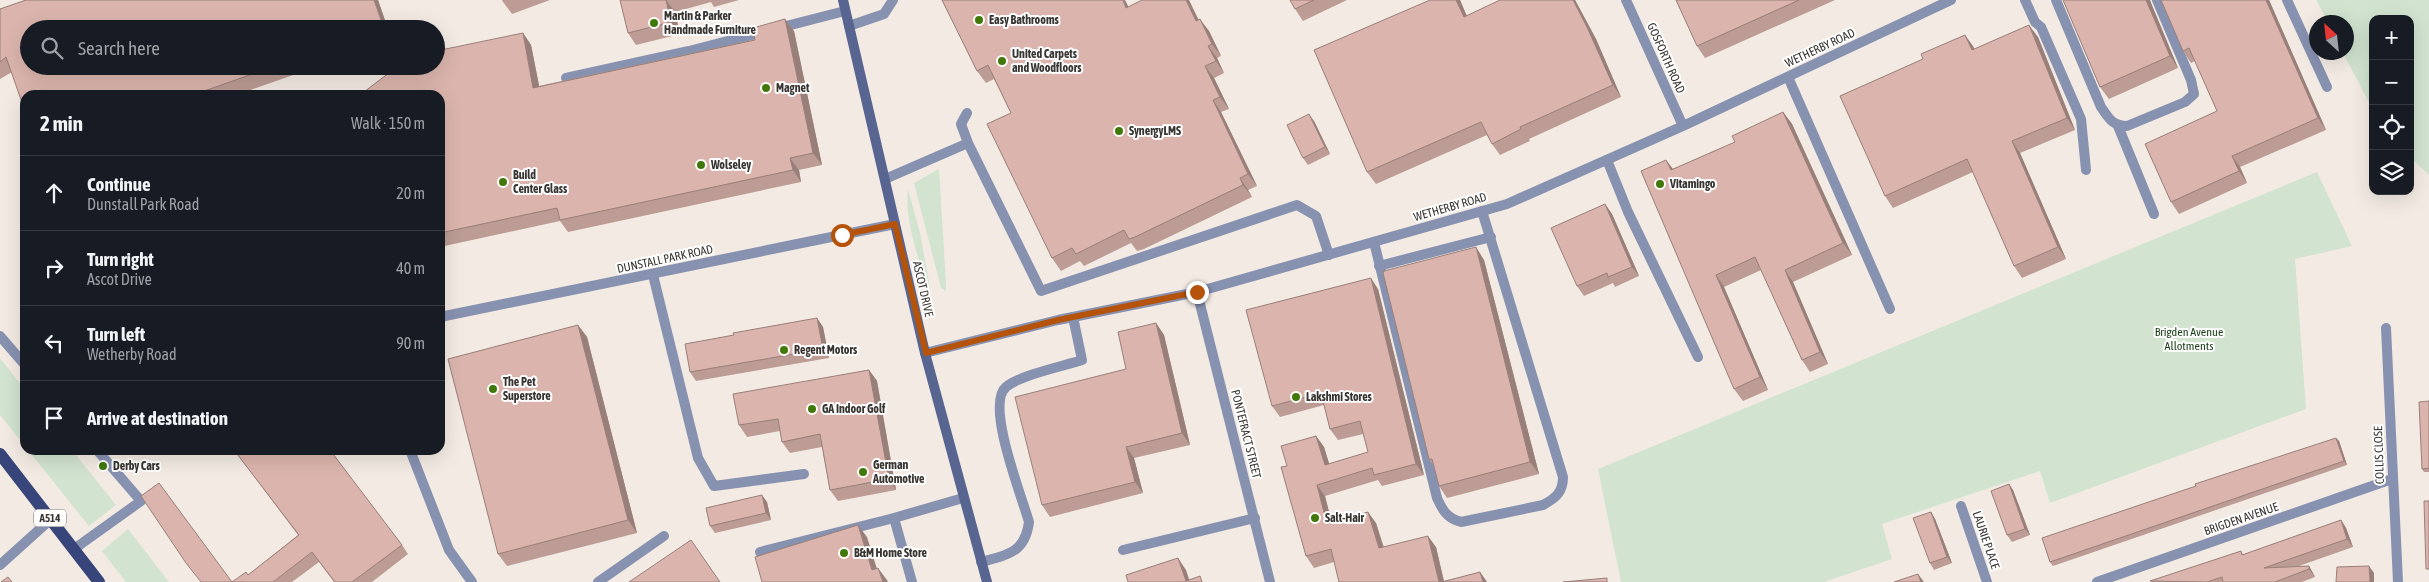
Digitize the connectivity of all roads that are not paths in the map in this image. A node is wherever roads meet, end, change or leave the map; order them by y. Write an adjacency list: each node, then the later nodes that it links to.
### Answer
1 (843, 0): 9 (street, ASCOT DRIVE)
2 (893, 0): 10 (street)
3 (1626, 0): 15 (street, GOSFORTH ROAD)
4 (1952, 0): 11 (street, WETHERBY ROAD)
5 (2025, 0): 19 (street)
6 (2056, 0): 16 (street)
7 (2157, 0): 16 (street)
8 (2287, 0): 13 (street)
9 (846, 11): 10 (street, ASCOT DRIVE); 12 (street)
10 (850, 26): 20 (street, ASCOT DRIVE)
11 (1788, 77): 15 (street, WETHERBY ROAD); 30 (street)
12 (566, 78)
13 (2327, 87)
14 (967, 113): 17 (street)
15 (1682, 126): 18 (street, WETHERBY ROAD)
16 (2118, 126): 22 (street)
17 (968, 143): 20 (street); 26 (street)
18 (1607, 160): 21 (street, WETHERBY ROAD); 36 (street)
19 (2086, 170)
20 (885, 179): 23 (street, ASCOT DRIVE)
21 (1482, 211): 24 (street); 25 (street, WETHERBY ROAD)
22 (2154, 214)
23 (895, 224): 28 (street, DUNSTALL PARK ROAD); 35 (street, ASCOT DRIVE)
24 (1490, 237): 27 (street); 27 (street)
25 (1374, 242): 26 (street, WETHERBY ROAD); 27 (street)
26 (1329, 255): 29 (street, WETHERBY ROAD)
27 (1379, 266)
28 (653, 275): 31 (street, DUNSTALL PARK ROAD); 41 (street)
29 (1197, 292): 32 (street, WETHERBY ROAD); 46 (street, PONTEFRACT STREET)
30 (1890, 309)
31 (445, 316)
32 (1073, 317): 35 (street, WETHERBY ROAD); 52 (street)
33 (2386, 328): 42 (street, COLLIS CLOSE)
34 (0, 336): 37 (street)
35 (926, 353): 43 (street, ASCOT DRIVE)
36 (1698, 357)
37 (20, 360)
38 (0, 454): 47 (main road, A514)
39 (101, 455): 49 (street)
40 (412, 455): 55 (street)
41 (804, 474)
42 (2392, 479): 61 (street, BRIGDEN AVENUE); 62 (street, COLLIS CLOSE)
43 (963, 498): 45 (street); 52 (street, ASCOT DRIVE)
44 (1961, 506): 60 (street, LAURIE PLACE)
45 (894, 518): 51 (street); 57 (street)
46 (1254, 518): 50 (street); 59 (street, PONTEFRACT STREET)
47 (51, 519): 49 (main road, A514); 53 (street)
48 (664, 536): 56 (street)
49 (74, 549): 54 (main road, A514)
50 (1123, 550)
51 (760, 552)
52 (981, 562): 58 (street, ASCOT DRIVE)
53 (0, 564)
54 (99, 582)
55 (472, 582)
56 (598, 582)
57 (912, 582)
58 (987, 582)
59 (1270, 582)
60 (1987, 582)
61 (2097, 582)
62 (2398, 582)

